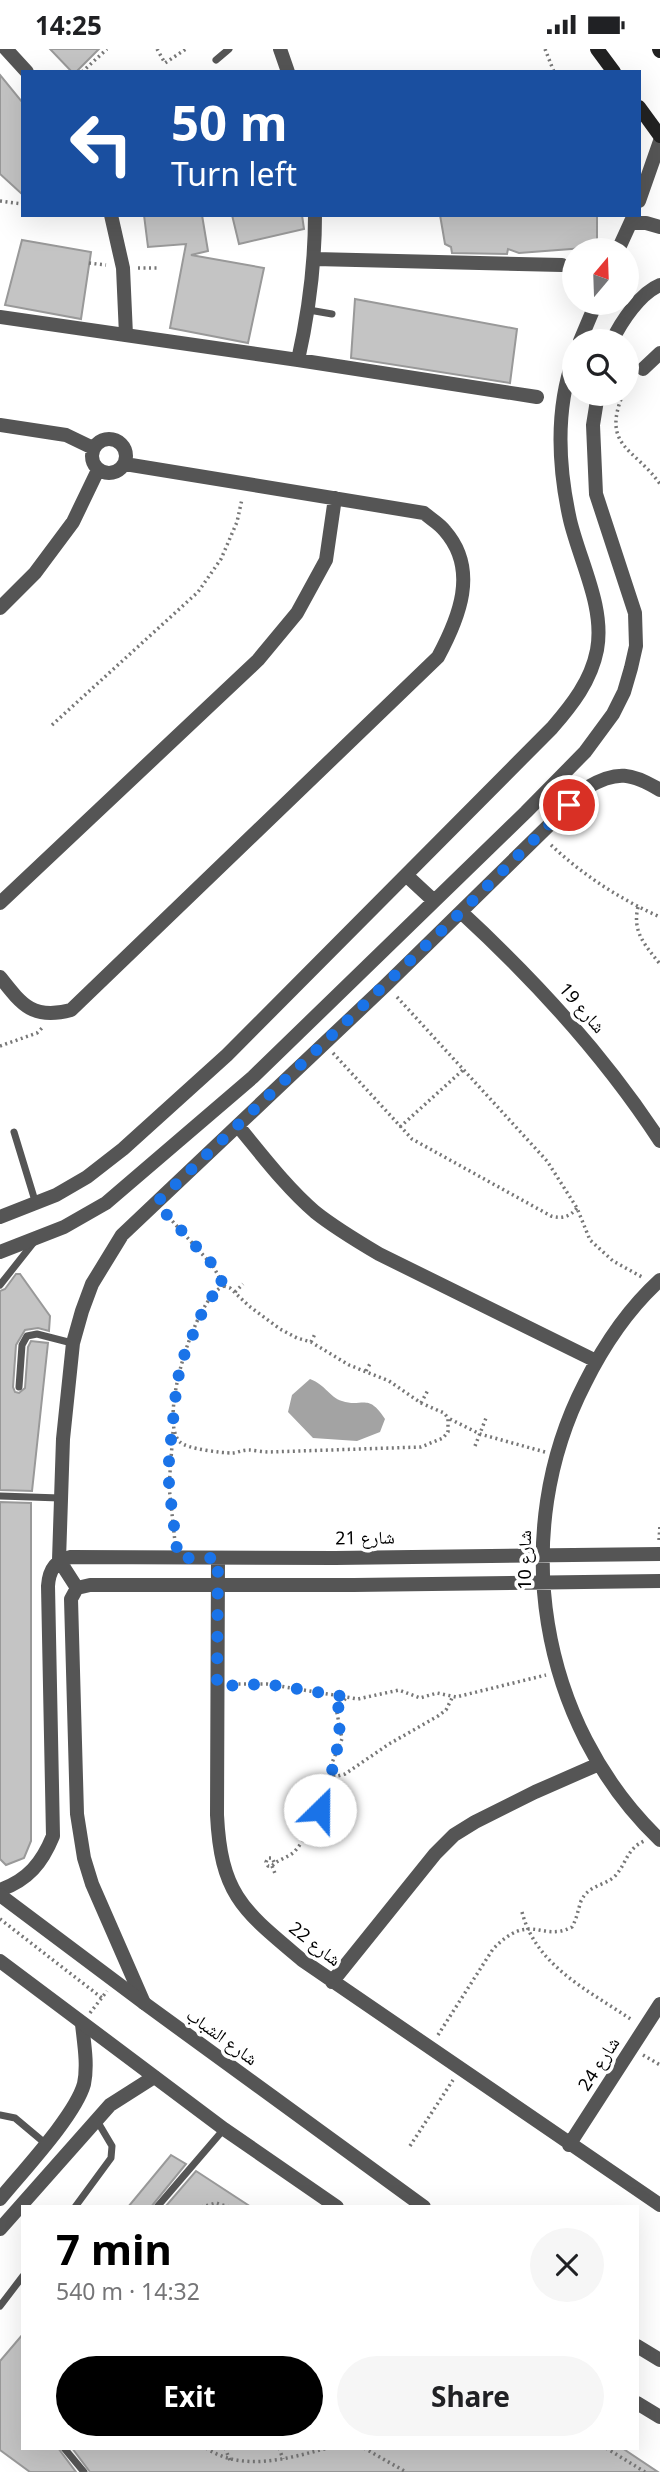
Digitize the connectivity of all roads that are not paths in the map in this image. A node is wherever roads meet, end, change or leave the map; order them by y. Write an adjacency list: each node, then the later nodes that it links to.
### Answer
1 (6, 49): 6 (street)
2 (229, 49): 5 (lane)
3 (279, 49): 7 (street)
4 (597, 49): 8 (main road)
5 (216, 59)
6 (25, 70)
7 (287, 70)
8 (613, 70)
9 (641, 110): 10 (main road)
10 (660, 139): 11 (street)
11 (641, 195)
12 (111, 217): 24 (street)
13 (315, 217): 17 (street)
14 (632, 219): 15 (street); 16 (street)
15 (660, 227)
16 (623, 238)
17 (315, 259): 18 (street); 20 (street)
18 (562, 265)
19 (660, 285): 23 (street)
20 (309, 310): 21 (lane); 26 (street)
21 (332, 314)
22 (0, 317): 24 (street)
23 (620, 329)
24 (126, 335): 26 (street)
25 (660, 353): 27 (street)
26 (298, 360): 28 (street)
27 (643, 369)
28 (537, 397)
29 (562, 400): 38 (street)
30 (597, 406): 39 (street)
31 (0, 425): 32 (street)
32 (93, 448): 33 (street); 34 (street)
33 (125, 464): 34 (street); 35 (street)
34 (98, 470): 36 (street)
35 (335, 498): 40 (street); 42 (street)
36 (0, 608)
37 (660, 790): 41 (street)
38 (406, 875): 39 (street); 46 (street)
39 (434, 901): 48 (street)
40 (0, 904)
41 (461, 912): 43 (street); 45 (street, شارع 19)
42 (0, 977)
43 (238, 1126): 52 (street); 53 (street)
44 (14, 1132): 46 (lane)
45 (660, 1141)
46 (36, 1204): 47 (street)
47 (0, 1217)
48 (35, 1240): 49 (street); 51 (lane)
49 (0, 1252)
50 (658, 1282): 53 (street, شارع 10)
51 (0, 1285)
52 (73, 1343): 54 (lane); 56 (street)
53 (596, 1361): 58 (street, شارع 10)
54 (19, 1387)
55 (0, 1496): 56 (lane)
56 (60, 1498): 60 (street)
57 (660, 1554): 58 (street, شارع 21)
58 (541, 1555): 59 (street, شارع 21); 62 (street, شارع 10)
59 (218, 1558): 60 (street, شارع 21); 63 (street, شارع 22)
60 (65, 1559): 64 (street); 67 (street)
61 (660, 1581): 62 (street)
62 (542, 1582): 63 (street); 65 (street, شارع 10)
63 (218, 1586): 64 (street); 70 (street, شارع 22)
64 (83, 1587): 71 (street)
65 (599, 1764): 66 (street, شارع 10); 70 (street)
66 (658, 1838)
67 (0, 1890)
68 (0, 1895): 71 (street, شارع الشباب)
69 (0, 1961): 73 (street)
70 (332, 1982): 79 (street, شارع 22)
71 (144, 2003): 84 (street, شارع الشباب)
72 (660, 2004): 79 (street, شارع 24)
73 (82, 2024): 74 (street); 78 (street)
74 (154, 2077): 76 (street); 77 (street)
75 (0, 2115): 78 (lane)
76 (96, 2119): 81 (lane); 86 (street)
77 (224, 2129): 82 (lane); 83 (street)
78 (46, 2144): 80 (street)
79 (569, 2145): 85 (street, شارع 22)
80 (0, 2199)
81 (76, 2205)
82 (159, 2205)
83 (334, 2205)
84 (420, 2205)
85 (660, 2205)
86 (0, 2229)
87 (21, 2279): 88 (lane)
88 (0, 2306)
89 (639, 2347): 90 (street)
90 (660, 2360)
91 (639, 2404): 92 (street)
92 (660, 2417)
93 (66, 2450): 94 (lane)
94 (84, 2472)

